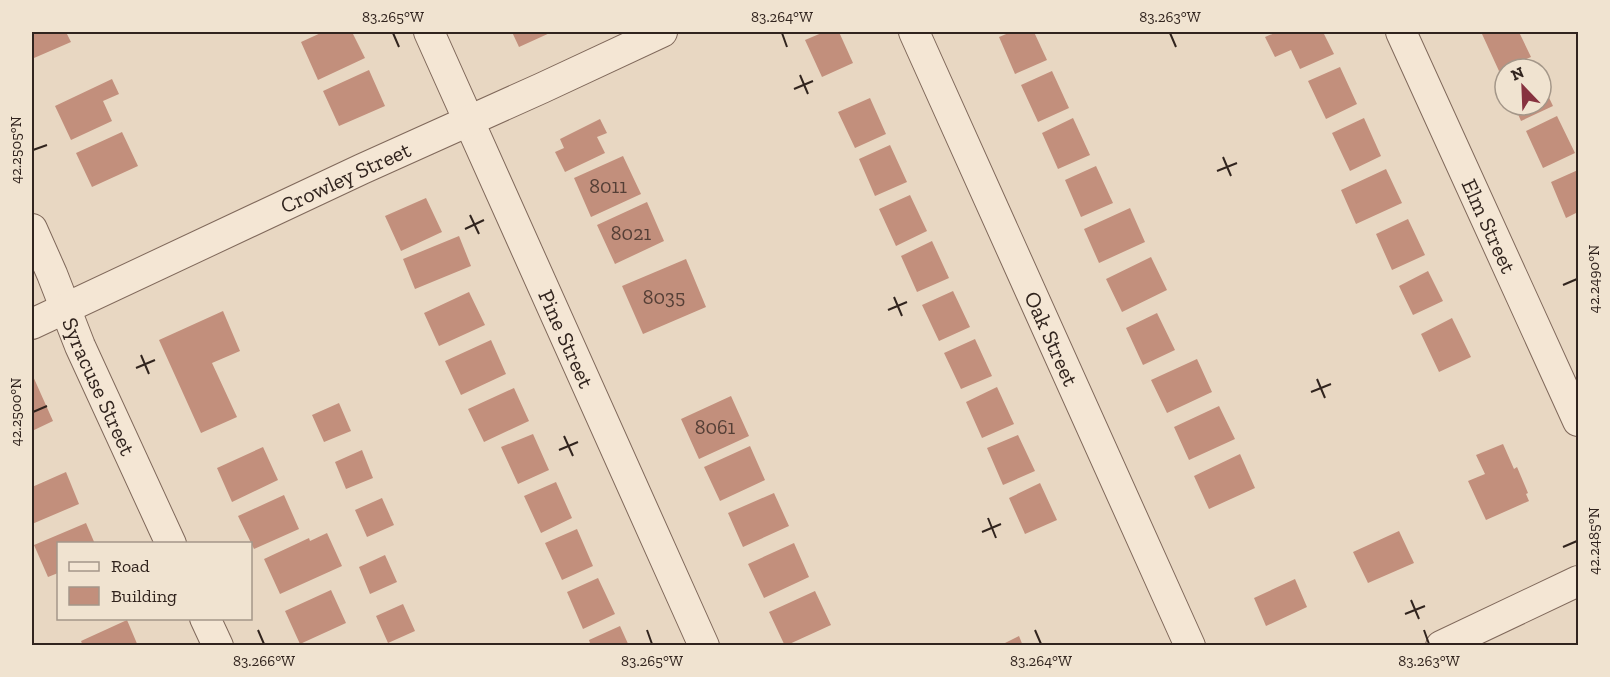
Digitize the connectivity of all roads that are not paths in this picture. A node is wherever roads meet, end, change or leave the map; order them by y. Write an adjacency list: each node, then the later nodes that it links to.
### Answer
1 (429, 32): 5 (street, Pine Street)
2 (662, 32): 5 (street, Crowley Street)
3 (914, 32): 15 (street, Oak Street)
4 (1401, 32): 9 (street, Elm Street)
5 (469, 121): 7 (street, Crowley Street); 14 (street, Pine Street)
6 (32, 229): 7 (street, Syracuse Street)
7 (65, 308): 8 (street, Crowley Street); 10 (street, Syracuse Street)
8 (32, 324)
9 (1578, 421)
10 (171, 542)
11 (1578, 581): 16 (street)
12 (206, 620): 13 (street)
13 (218, 645)
14 (704, 645)
15 (1190, 645)
16 (1441, 645)

